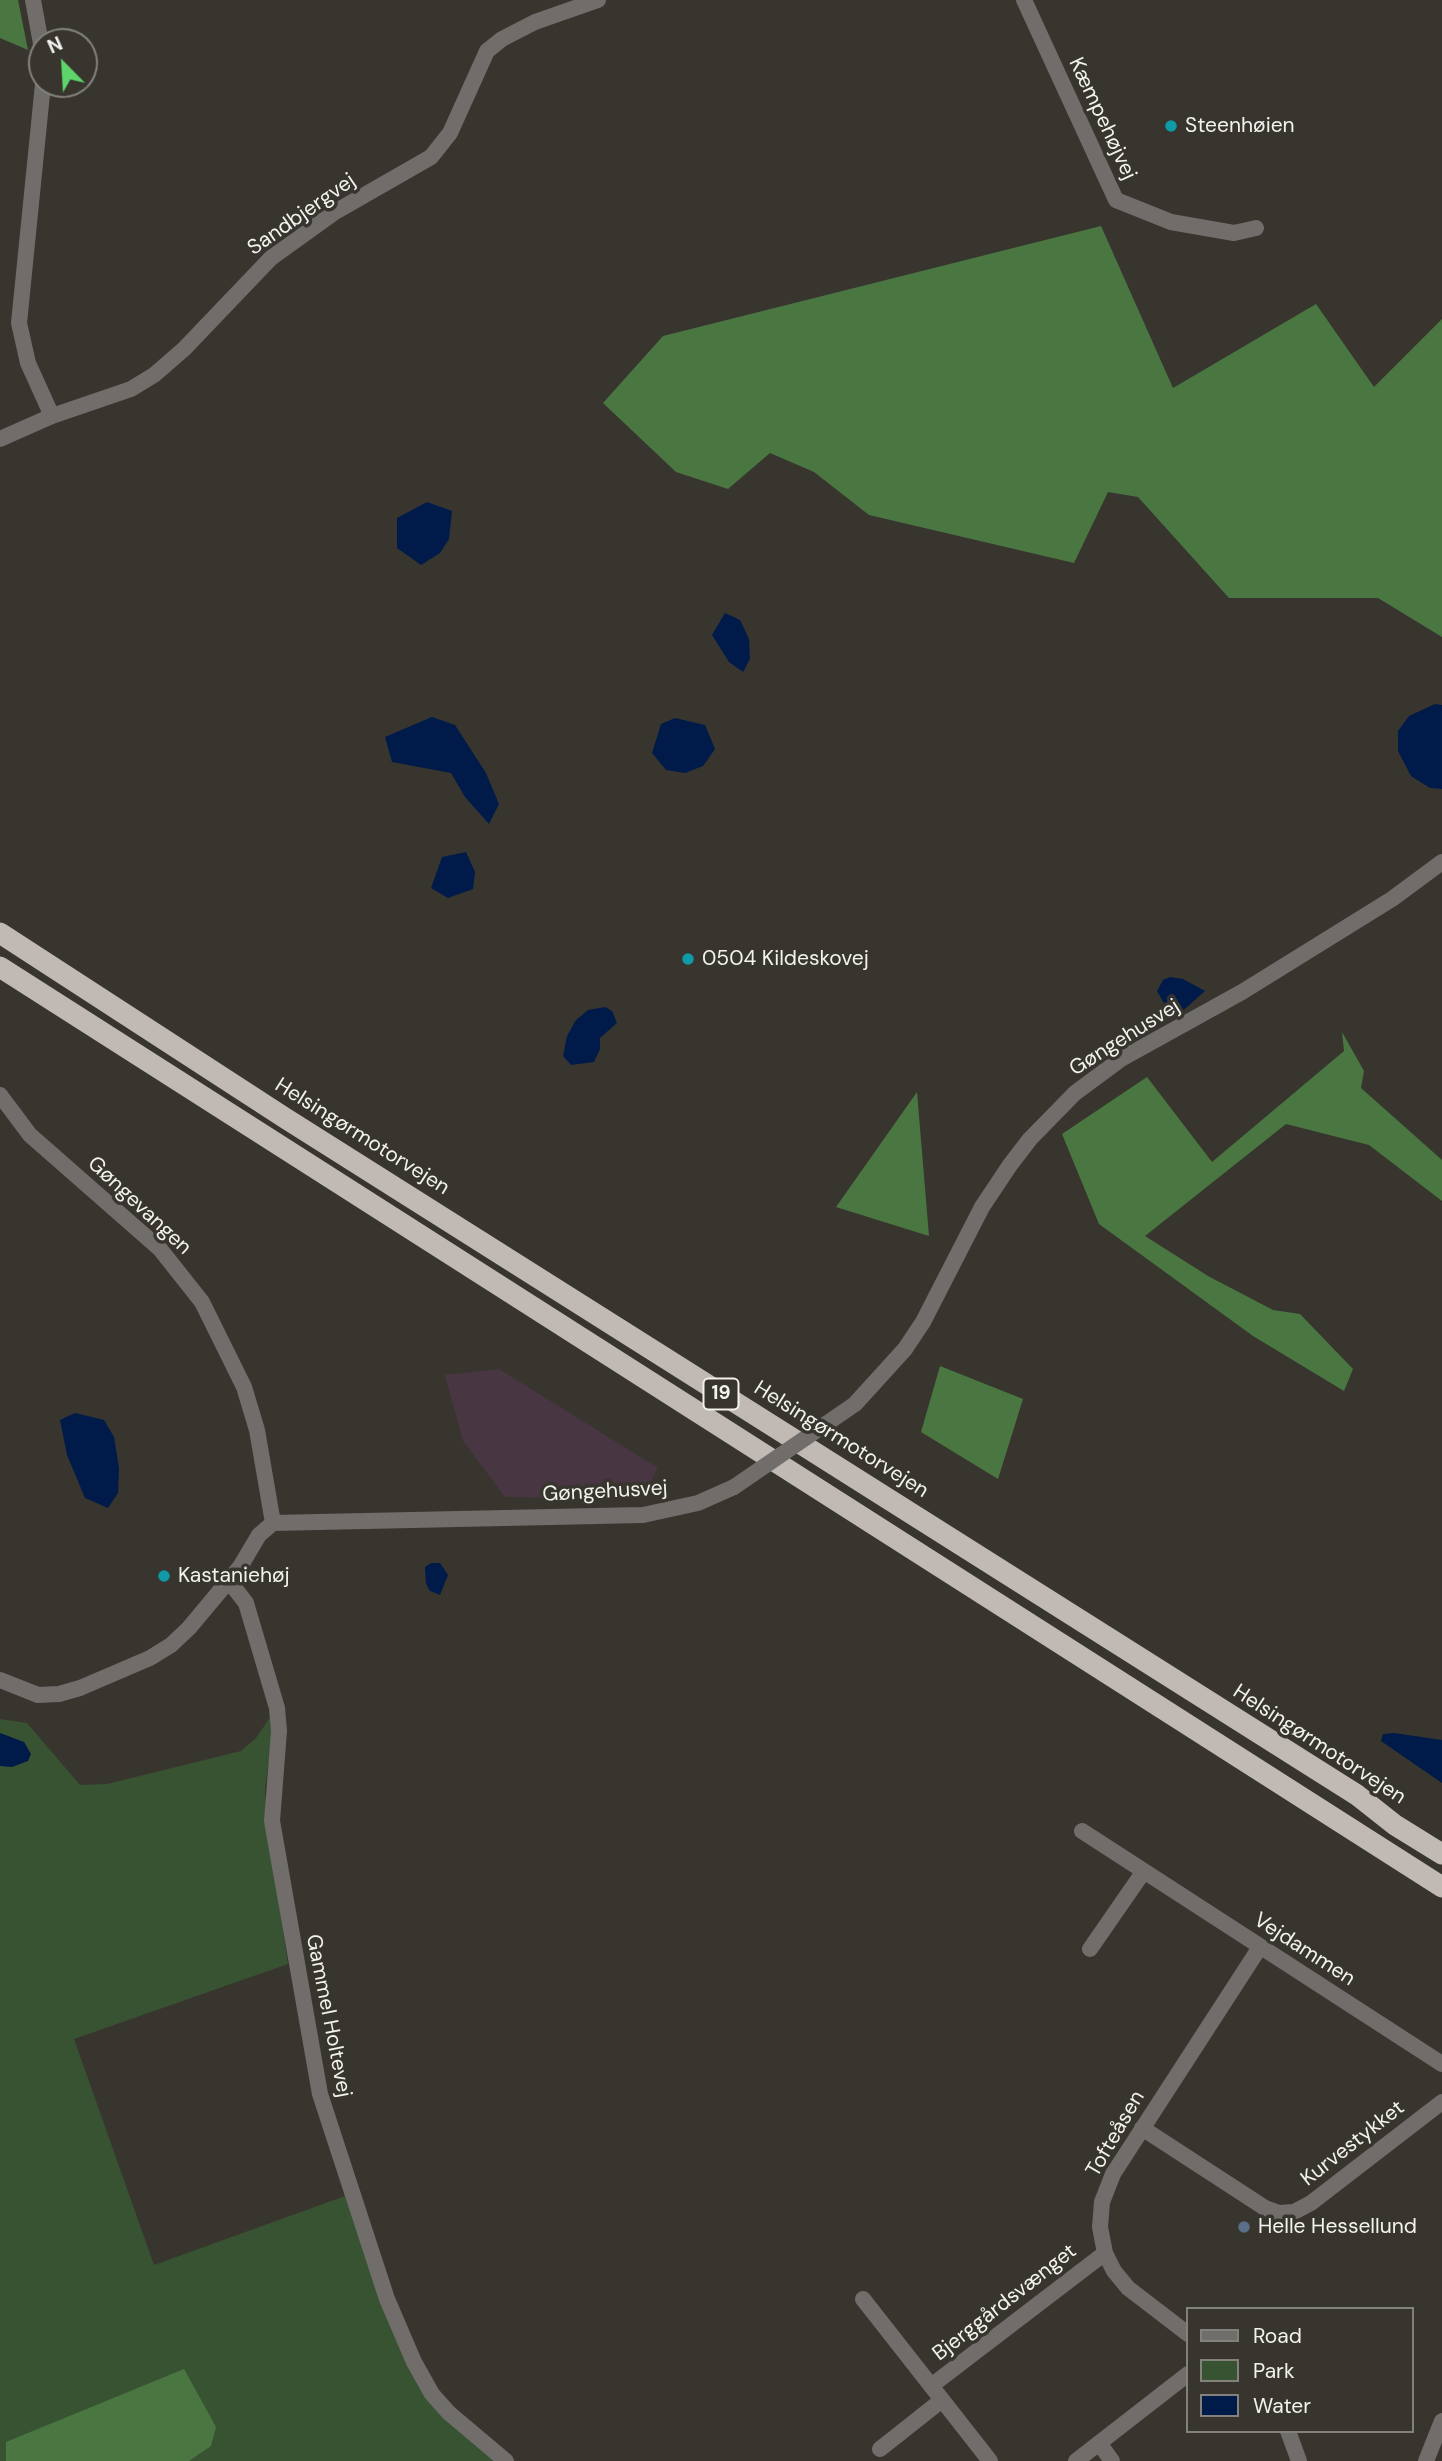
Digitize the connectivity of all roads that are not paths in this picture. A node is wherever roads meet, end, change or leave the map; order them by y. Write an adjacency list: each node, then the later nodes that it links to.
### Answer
1 (33, 0): 4 (street)
2 (598, 0): 7 (street, Sandbjergvej)
3 (1024, 0): 6 (street, Kæmpehøjvej)
4 (38, 28)
5 (42, 98): 7 (street)
6 (1256, 228)
7 (52, 416): 8 (street, Sandbjergvej)
8 (0, 439)
9 (1442, 862): 13 (street, Gøngehusvej, bridge)
10 (0, 933): 16 (highway, Helsingørmotorvejen / 19)
11 (0, 967): 21 (highway, 19)
12 (0, 1094): 13 (street, Gøngevangen)
13 (273, 1523): 14 (street)
14 (229, 1581): 15 (street); 37 (street, Gammel Holtevej)
15 (0, 1680)
16 (1357, 1795): 18 (highway); 19 (highway, Helsingørmotorvejen / 19)
17 (1082, 1831): 20 (street, Vejdammen)
18 (1442, 1838)
19 (1442, 1854)
20 (1144, 1871): 22 (street, Vejdammen); 23 (street)
21 (1442, 1887)
22 (1260, 1947): 24 (street, Vejdammen); 26 (street, Tofteåsen)
23 (1090, 1950)
24 (1442, 2064)
25 (1442, 2102): 26 (street, Kurvestykket)
26 (1142, 2128): 27 (street, Tofteåsen)
27 (1105, 2253): 29 (street, Tofteåsen); 31 (street, Bjerggårdsvænget)
28 (863, 2299): 31 (street, Bjerggårdsvænget)
29 (1186, 2332)
30 (1186, 2376): 35 (street)
31 (931, 2386): 32 (street, Bjerggårdsvænget)
32 (942, 2400): 36 (street); 38 (street, Bjerggårdsvænget)
33 (1442, 2421): 42 (street)
34 (1289, 2433): 41 (street)
35 (1099, 2443): 39 (street); 40 (street)
36 (880, 2449)
37 (506, 2461)
38 (990, 2461)
39 (1076, 2461)
40 (1112, 2461)
41 (1299, 2461)
42 (1426, 2461)

